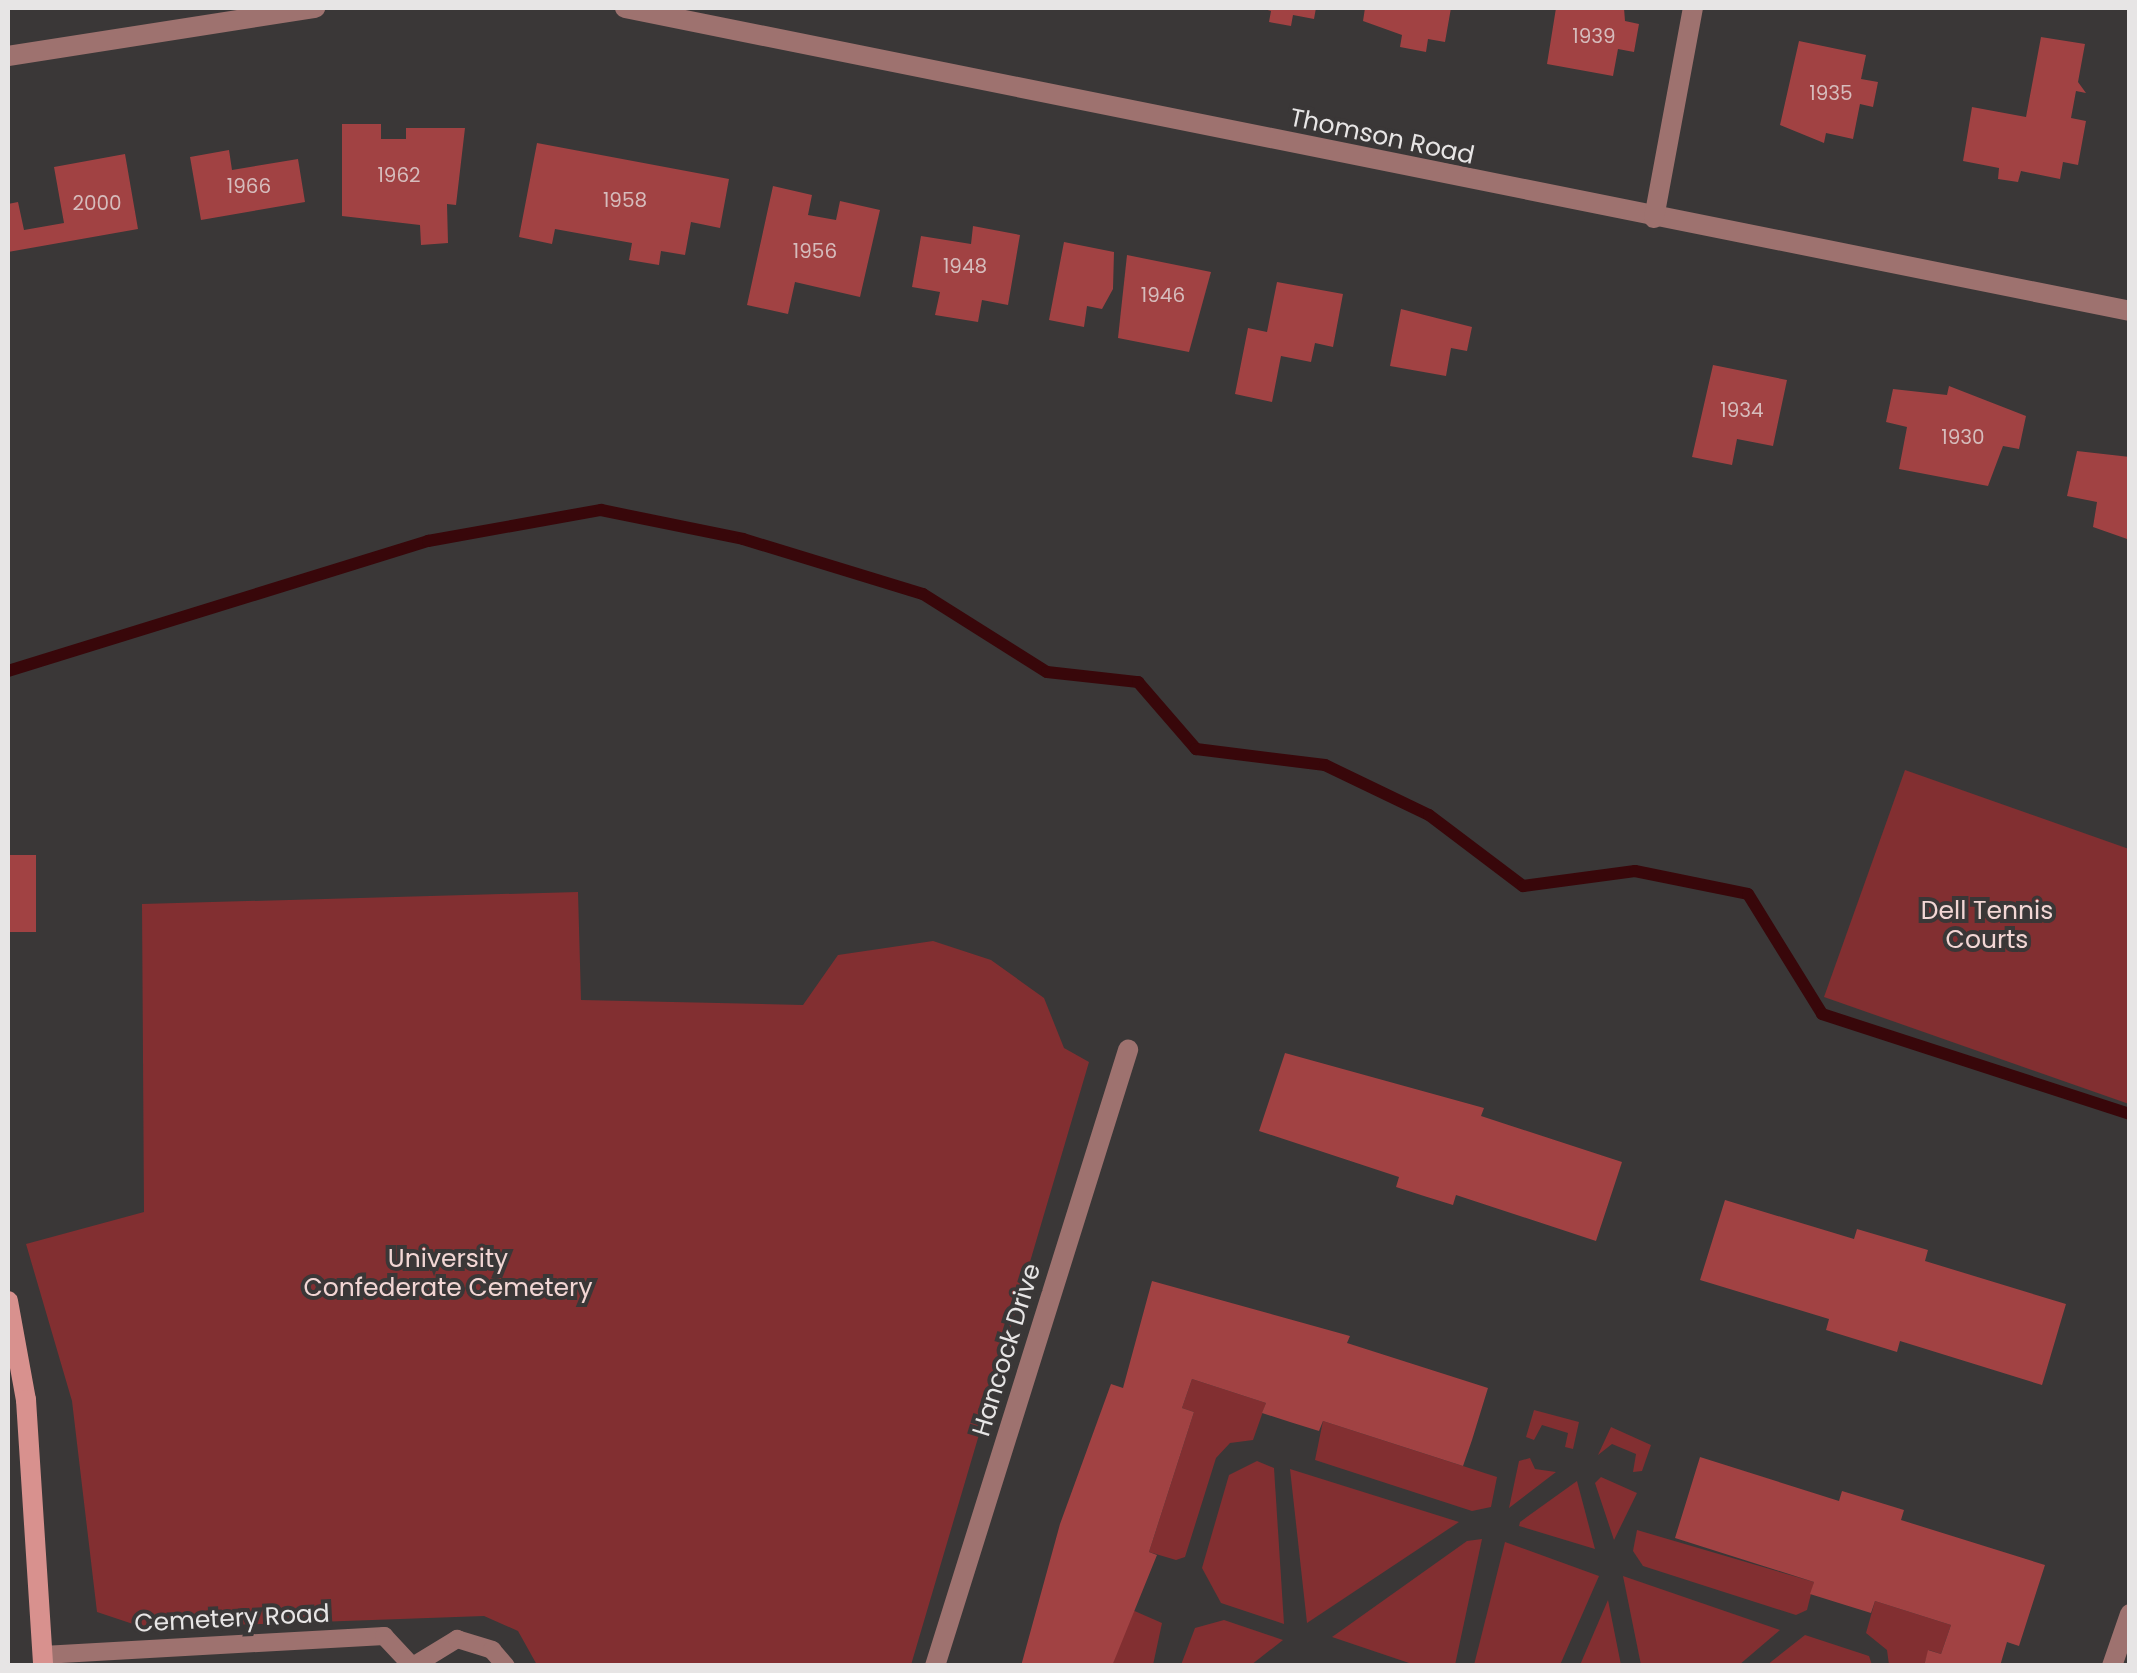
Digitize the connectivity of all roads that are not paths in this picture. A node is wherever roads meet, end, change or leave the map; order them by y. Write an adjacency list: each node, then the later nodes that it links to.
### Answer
1 (316, 8): 4 (street)
2 (625, 8): 5 (street, Thomson Road)
3 (1694, 8): 5 (street)
4 (8, 56)
5 (1654, 218): 6 (street, Thomson Road)
6 (2130, 311)
7 (1128, 1050): 13 (street, Hancock Drive)
8 (8, 1302): 10 (main road)
9 (2130, 1614): 14 (street)
10 (43, 1660): 11 (lane, Cemetery Road)
11 (412, 1666): 12 (lane, Cemetery Road)
12 (506, 1666)
13 (935, 1666)
14 (2112, 1666)

